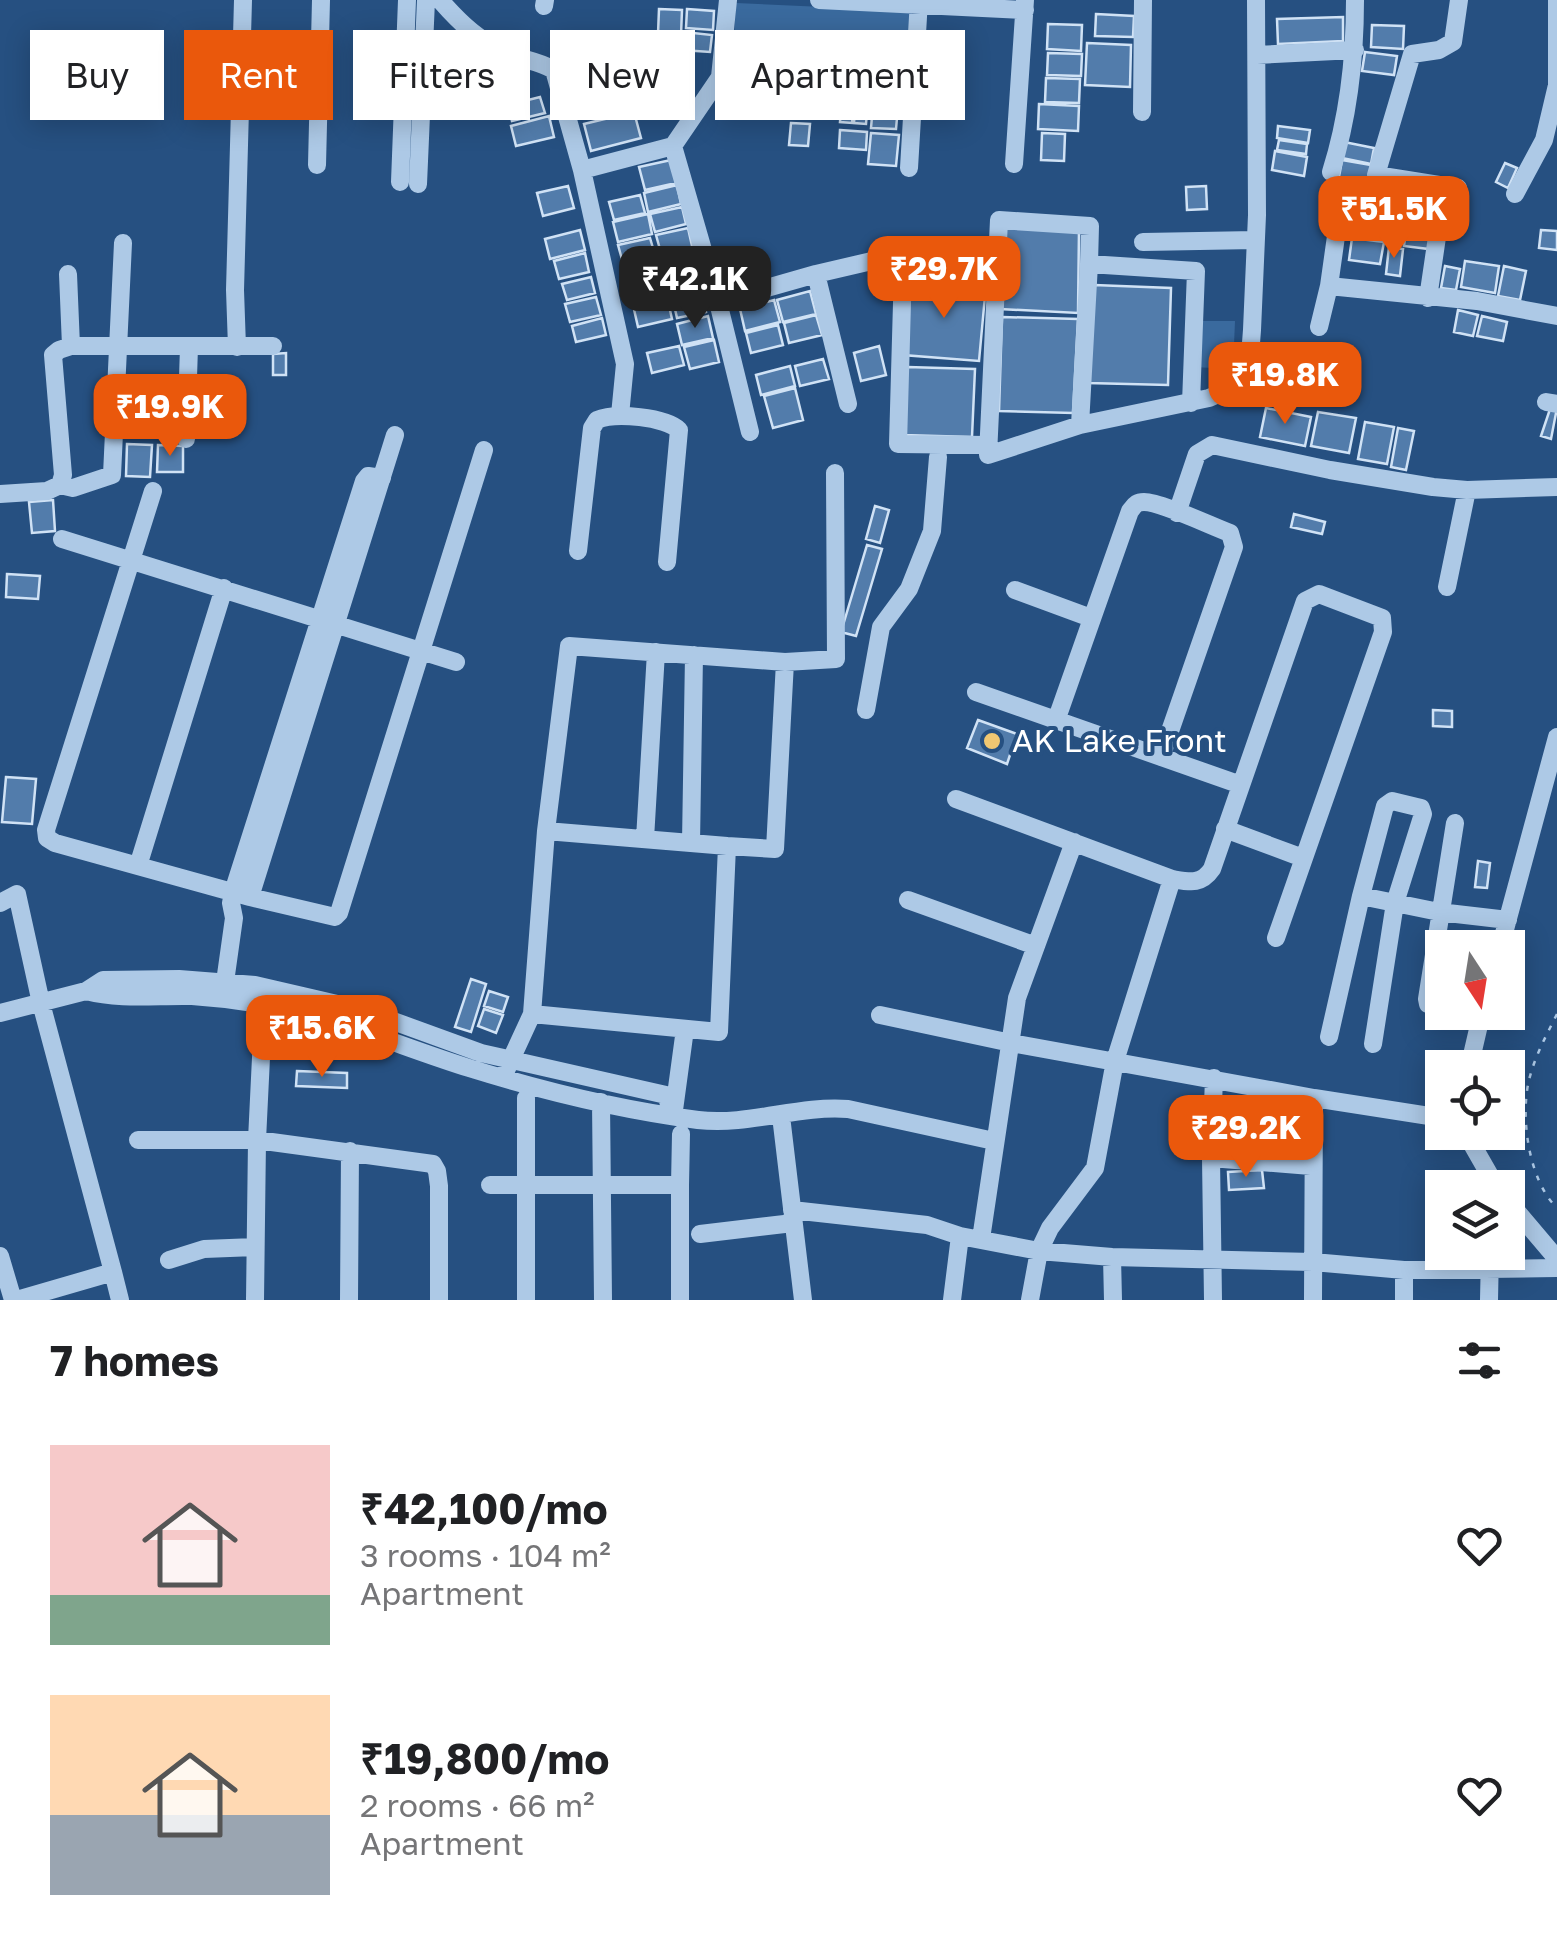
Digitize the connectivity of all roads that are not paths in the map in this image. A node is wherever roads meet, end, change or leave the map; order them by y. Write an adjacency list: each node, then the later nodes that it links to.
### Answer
1 (244, 0): 50 (street)
2 (321, 0): 25 (street)
3 (407, 0): 22 (street)
4 (426, 0): 22 (street)
5 (440, 0): 27 (street)
6 (728, 0): 15 (street)
7 (819, 0): 13 (street)
8 (1143, 0): 20 (street)
9 (1256, 0): 18 (street)
10 (1355, 0): 17 (street)
11 (1459, 0): 30 (street)
12 (1556, 0): 31 (street)
13 (919, 3): 14 (street); 16 (street)
14 (1025, 5): 24 (street)
15 (724, 30)
16 (917, 30)
17 (1355, 50): 18 (street); 28 (street)
18 (1256, 55): 34 (street)
19 (715, 84): 23 (street)
20 (1142, 112)
21 (912, 120): 26 (street)
22 (411, 134): 29 (street)
23 (673, 146): 27 (street); 44 (street)
24 (1014, 164)
25 (316, 166)
26 (909, 168)
27 (582, 170): 54 (street)
28 (1331, 172)
29 (409, 183)
30 (1458, 188)
31 (1515, 194)
32 (1340, 208): 42 (street)
33 (1441, 210): 43 (street)
34 (1255, 240): 35 (street); 52 (street)
35 (1142, 242)
36 (123, 243): 49 (street)
37 (876, 260): 40 (street)
38 (1089, 264): 41 (street); 52 (street); 55 (street)
39 (68, 274): 47 (street)
40 (816, 274): 44 (street); 53 (street)
41 (997, 276): 59 (street); 59 (street)
42 (1329, 286): 43 (street); 46 (street)
43 (1428, 298): 45 (street)
44 (718, 302): 56 (street)
45 (1552, 316)
46 (1320, 327)
47 (71, 346): 49 (street); 63 (street)
48 (272, 346): 50 (street)
49 (116, 347): 51 (street); 63 (street)
50 (237, 347): 51 (street)
51 (189, 348): 58 (street)
52 (1191, 403): 55 (street)
53 (848, 404)
54 (620, 415): 70 (street); 72 (street)
55 (1080, 425): 59 (street)
56 (750, 432)
57 (395, 435): 77 (street)
58 (186, 439)
59 (989, 445)
60 (484, 450): 78 (street)
61 (938, 457): 84 (street)
62 (834, 473): 82 (street)
63 (60, 485): 67 (street)
64 (1557, 487): 65 (street)
65 (1484, 489): 68 (street); 74 (street)
66 (153, 491): 71 (street)
67 (0, 494)
68 (1177, 512): 76 (street); 87 (street)
69 (62, 539): 71 (street)
70 (578, 552)
71 (131, 559): 73 (street); 98 (street)
72 (666, 562)
73 (224, 588): 77 (street); 98 (street)
74 (1447, 588)
75 (1014, 590): 76 (street)
76 (1091, 618): 85 (street)
77 (328, 621): 78 (street); 100 (street)
78 (422, 650): 81 (street); 100 (street)
79 (656, 652): 80 (street); 92 (street); 93 (street)
80 (694, 654): 82 (street); 95 (street)
81 (456, 662)
82 (785, 662): 96 (street)
83 (976, 692): 85 (street)
84 (866, 710)
85 (1057, 718): 87 (street)
86 (1557, 737): 106 (street)
87 (1161, 757): 88 (street)
88 (1240, 786): 91 (street); 97 (street)
89 (956, 799): 94 (street)
90 (1455, 823): 105 (street)
91 (1225, 829): 97 (street); 99 (street)
92 (546, 831): 93 (street); 116 (street)
93 (646, 840): 95 (street)
94 (1074, 842): 99 (street); 110 (street)
95 (691, 843): 96 (street)
96 (727, 846): 118 (street)
97 (1302, 858): 109 (street)
98 (138, 866): 100 (street)
99 (1172, 879): 122 (street)
100 (244, 895): 111 (street)
101 (1360, 896): 104 (street); 104 (street); 119 (street)
102 (908, 900): 110 (street)
103 (0, 903): 114 (street)
104 (1395, 903): 105 (street); 121 (street)
105 (1439, 912): 106 (street); 107 (street)
106 (1508, 920): 108 (street)
107 (1437, 930)
108 (1505, 930)
109 (1276, 938)
110 (1036, 946): 120 (street)
111 (225, 982): 112 (street); 113 (street)
112 (86, 990): 113 (street); 114 (street)
113 (264, 996): 123 (street); 133 (street)
114 (41, 1003): 115 (street); 160 (street)
115 (0, 1013)
116 (532, 1014): 118 (street); 123 (street)
117 (880, 1015): 120 (street)
118 (684, 1029): 129 (street)
119 (1329, 1037)
120 (1011, 1044): 122 (street); 134 (street)
121 (1372, 1044)
122 (1115, 1061): 124 (street); 148 (street)
123 (506, 1068): 127 (street); 129 (street)
124 (1214, 1078): 126 (street); 136 (street)
125 (526, 1098): 141 (street)
126 (1314, 1098): 128 (street); 137 (street)
127 (601, 1102): 129 (street); 139 (street)
128 (1425, 1115)
129 (672, 1116): 130 (street)
130 (781, 1116): 134 (street); 142 (street)
131 (681, 1134): 140 (street)
132 (138, 1140): 133 (street)
133 (257, 1140): 135 (street); 147 (street)
134 (994, 1140): 146 (street)
135 (350, 1151): 164 (street); 165 (street)
136 (1211, 1158): 137 (street); 151 (street)
137 (1311, 1166): 154 (street)
138 (490, 1185): 141 (street)
139 (602, 1185): 140 (street); 141 (street); 167 (street)
140 (680, 1185): 168 (street)
141 (526, 1186): 166 (street)
142 (792, 1216): 144 (street); 145 (street); 169 (street)
143 (1525, 1221): 152 (street)
144 (700, 1234)
145 (960, 1236): 146 (street); 170 (street)
146 (981, 1239): 148 (street)
147 (255, 1247): 153 (street); 163 (street)
148 (1039, 1251): 150 (street); 171 (street)
149 (0, 1256): 161 (street)
150 (1112, 1256): 151 (street); 172 (street)
151 (1212, 1259): 154 (street); 173 (street)
152 (1557, 1259)
153 (169, 1260)
154 (1312, 1262): 158 (street); 174 (street)
155 (1525, 1264): 157 (street)
156 (1425, 1268): 158 (street)
157 (1557, 1268)
158 (1404, 1270): 175 (street)
159 (1489, 1270): 176 (street)
160 (113, 1272): 161 (street); 162 (street)
161 (15, 1300)
162 (120, 1300)
163 (256, 1300)
164 (348, 1300)
165 (439, 1300)
166 (526, 1300)
167 (603, 1300)
168 (680, 1300)
169 (803, 1300)
170 (952, 1300)
171 (1030, 1300)
172 (1113, 1300)
173 (1213, 1300)
174 (1313, 1300)
175 (1404, 1300)
176 (1489, 1300)

